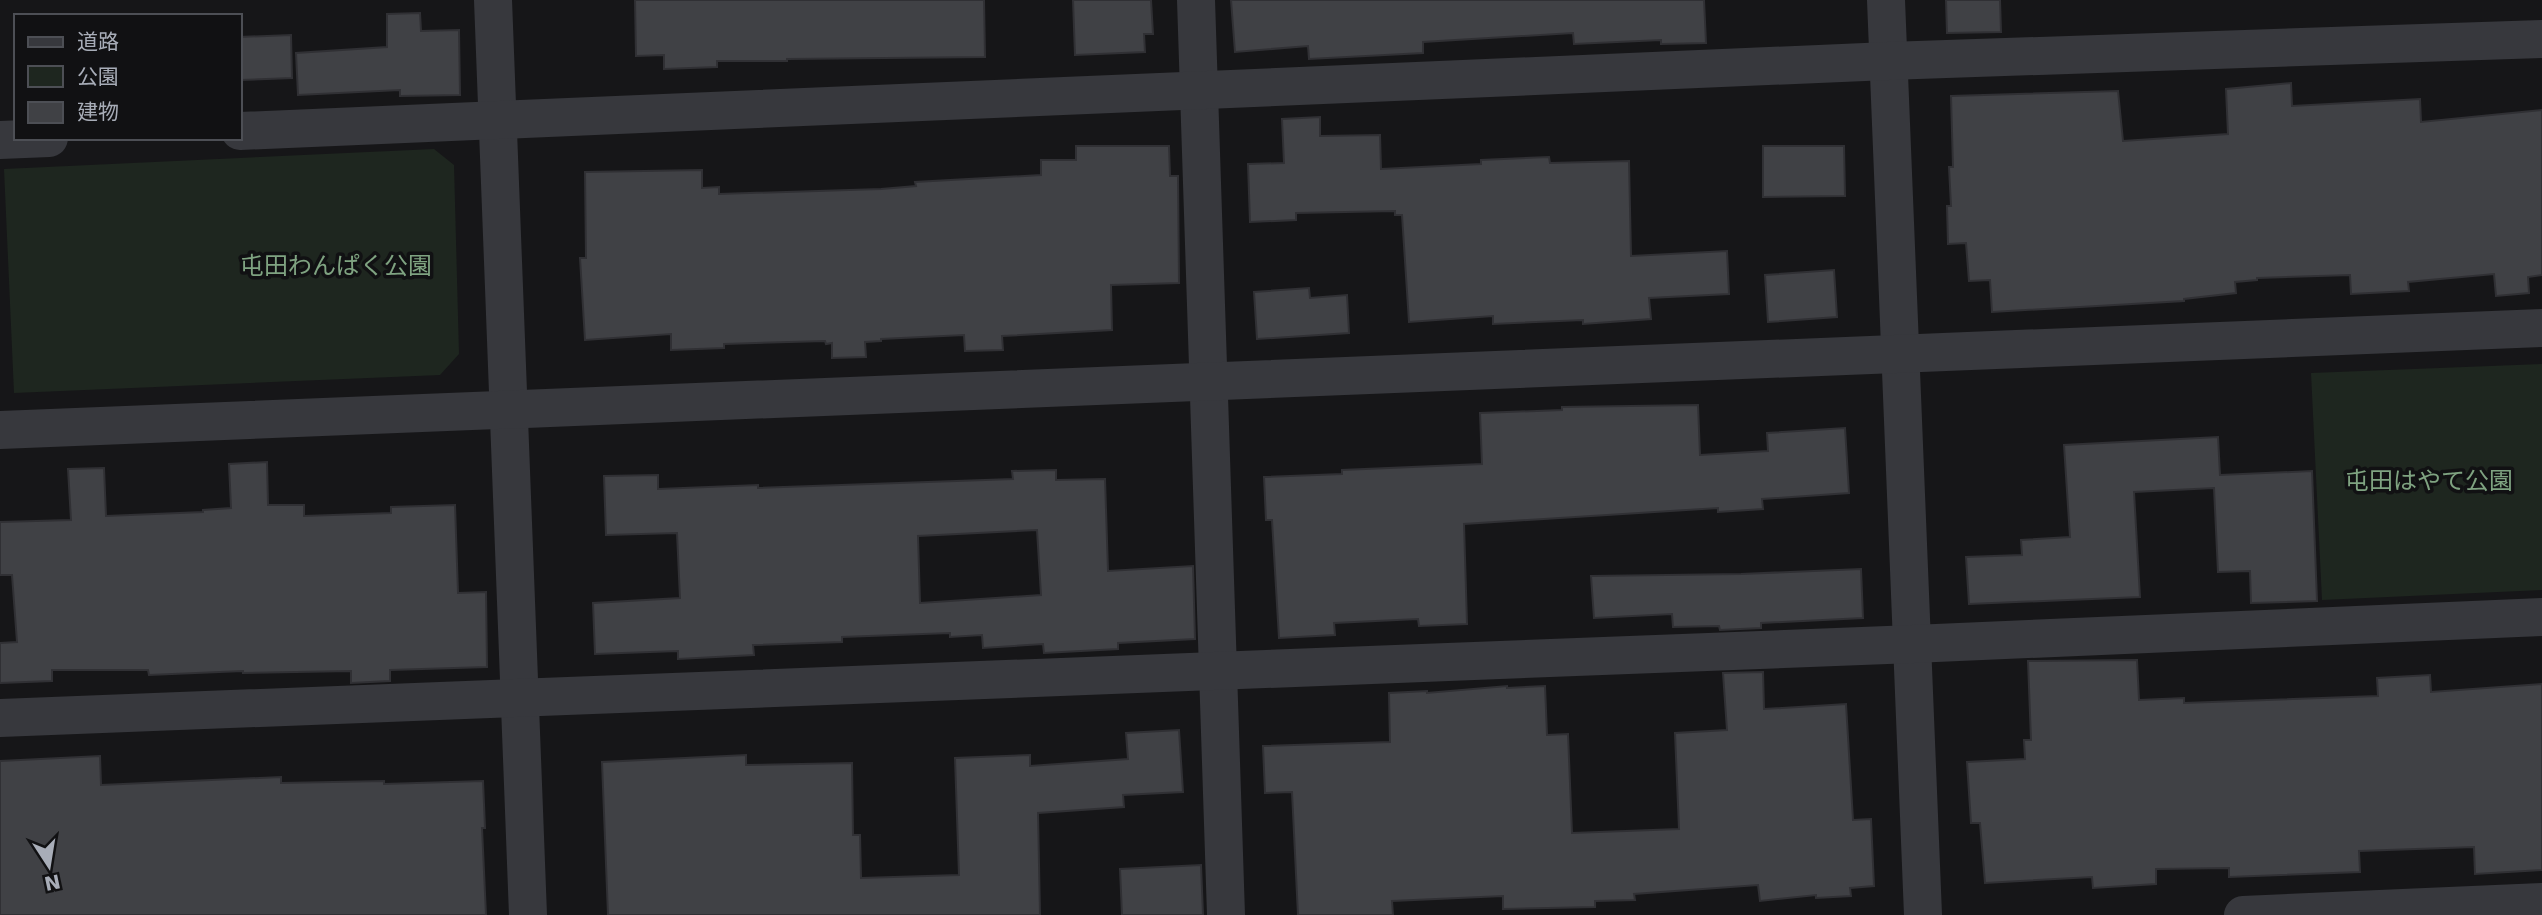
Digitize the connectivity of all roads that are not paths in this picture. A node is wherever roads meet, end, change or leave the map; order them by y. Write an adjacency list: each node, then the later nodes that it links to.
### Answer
1 (493, 0): 7 (street)
2 (1196, 0): 6 (street)
3 (1886, 0): 5 (street)
4 (2542, 39): 5 (street)
5 (1888, 61): 6 (street); 10 (street)
6 (1200, 91): 7 (street); 11 (street)
7 (497, 121): 8 (street); 12 (street)
8 (242, 131)
9 (2542, 328): 10 (street)
10 (1900, 353): 11 (street); 15 (street)
11 (1209, 382): 12 (street); 16 (street)
12 (507, 410): 13 (street); 17 (street)
13 (0, 430)
14 (2542, 617): 15 (street)
15 (1913, 644): 16 (street); 22 (street)
16 (1218, 671): 17 (street); 21 (street)
17 (519, 696): 18 (street); 20 (street)
18 (0, 718)
19 (2542, 902): 23 (street)
20 (527, 915)
21 (1226, 915)
22 (1923, 915)
23 (2243, 915)

